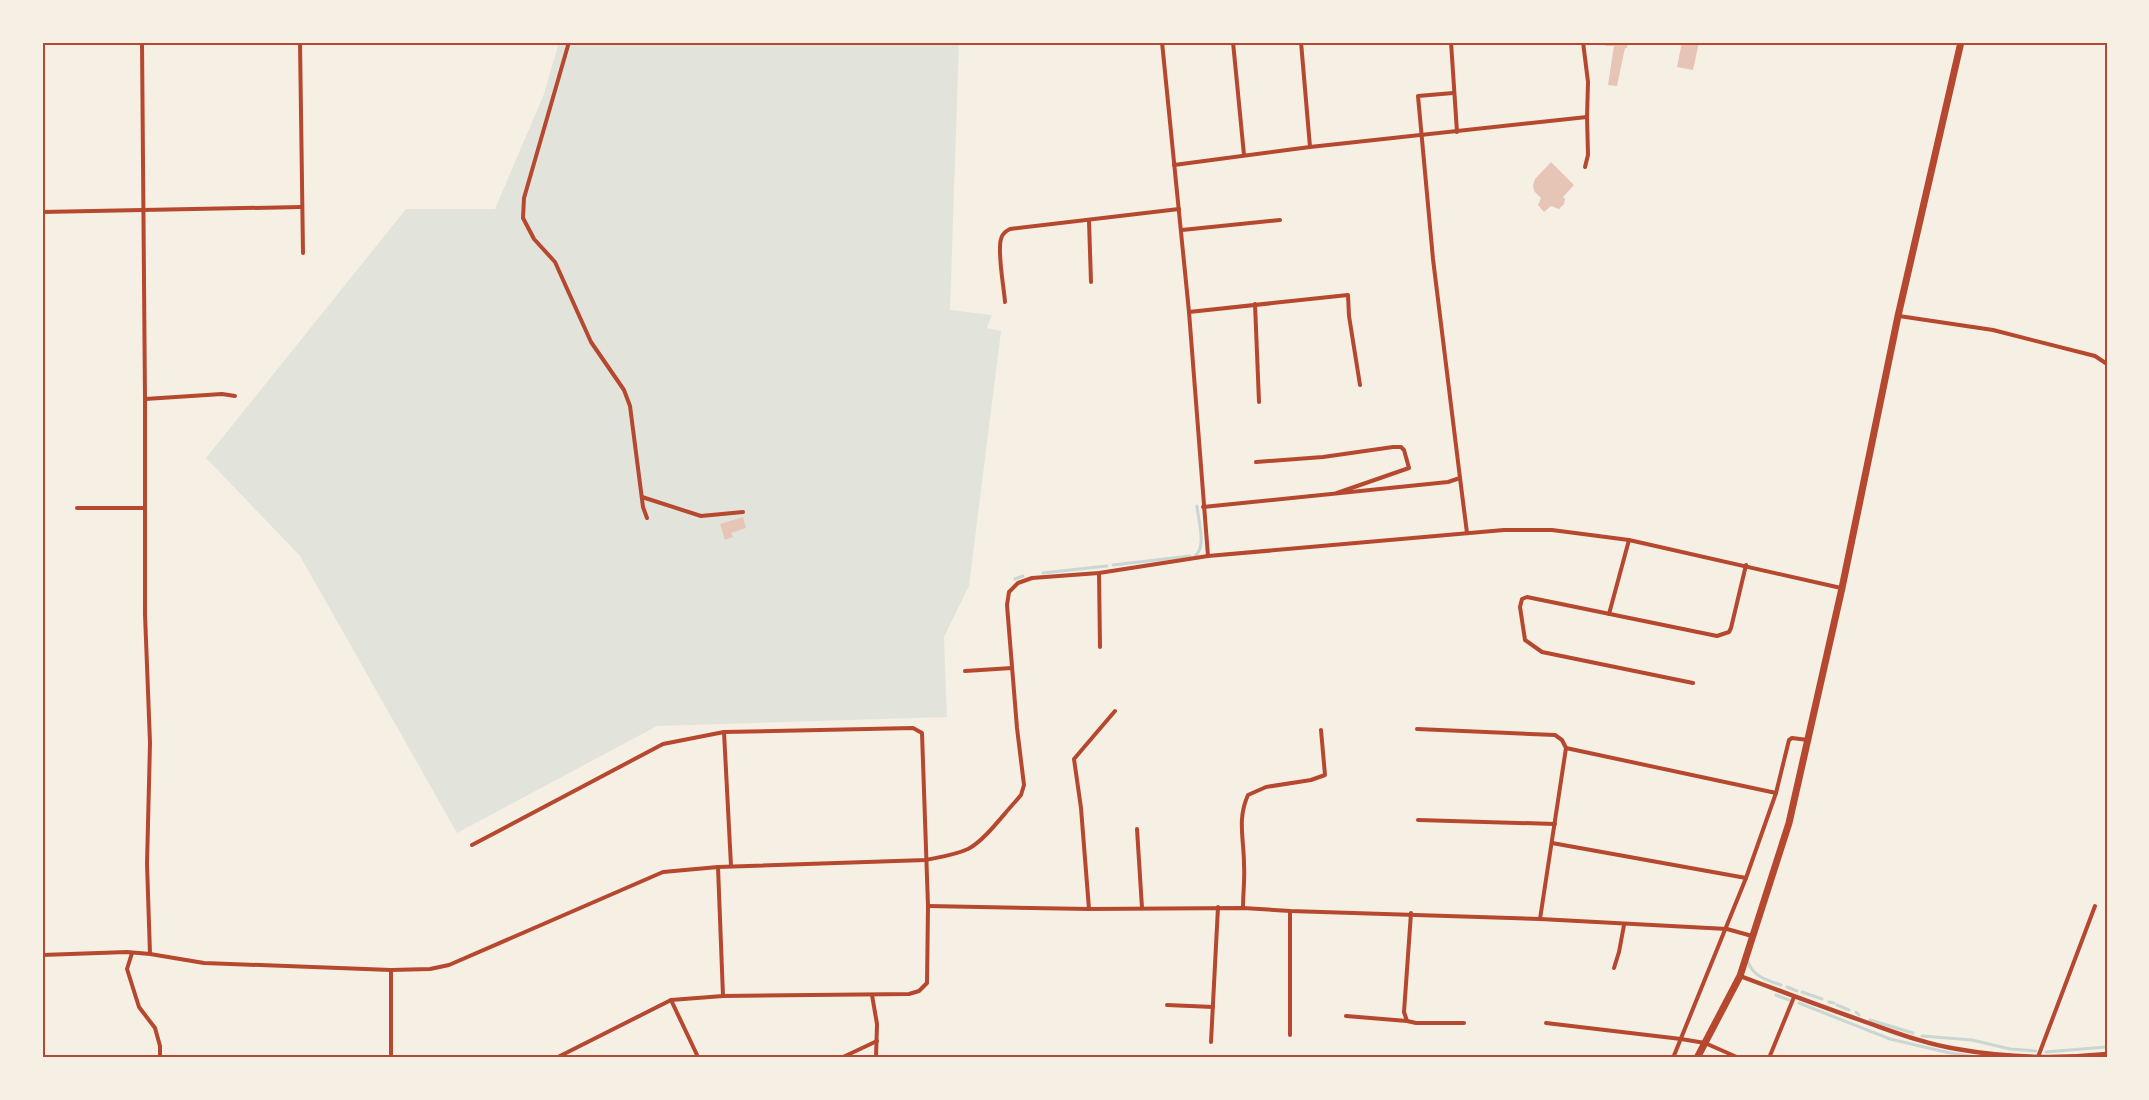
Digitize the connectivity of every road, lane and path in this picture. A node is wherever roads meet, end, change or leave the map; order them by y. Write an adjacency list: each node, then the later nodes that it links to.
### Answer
1 (142, 42): 19 (street)
2 (300, 42): 18 (street)
3 (569, 42): 41 (street)
4 (1162, 42): 16 (street)
5 (1233, 42): 15 (street)
6 (1301, 42): 14 (street)
7 (1451, 42): 10 (street)
8 (1583, 42): 11 (street)
9 (1961, 42): 30 (highway)
10 (1453, 93): 12 (street); 13 (street)
11 (1587, 117): 12 (street); 17 (street)
12 (1457, 132): 13 (street)
13 (1422, 135): 14 (street); 39 (street)
14 (1310, 147): 15 (street)
15 (1244, 155): 16 (street)
16 (1174, 165): 20 (street)
17 (1584, 167)
18 (301, 207): 19 (street); 25 (street)
19 (144, 209): 21 (street); 36 (street)
20 (1179, 209): 23 (street); 24 (street)
21 (42, 212)
22 (1280, 220): 24 (street)
23 (1089, 221): 26 (street); 27 (street)
24 (1182, 230): 29 (street)
25 (303, 253)
26 (1090, 282)
27 (1005, 302)
28 (1255, 304): 29 (street); 34 (street); 37 (street)
29 (1190, 312): 42 (street)
30 (1898, 316): 32 (street); 52 (highway)
31 (2107, 357): 32 (street)
32 (2101, 360): 33 (street)
33 (2107, 364)
34 (1360, 385)
35 (235, 396): 36 (street)
36 (146, 399): 44 (street)
37 (1259, 402)
38 (1256, 462): 40 (street)
39 (1460, 477): 40 (street); 47 (street)
40 (1328, 496): 42 (street)
41 (641, 497): 45 (street); 46 (street)
42 (1203, 507): 49 (street)
43 (77, 508): 44 (street)
44 (145, 508): 87 (street)
45 (743, 512)
46 (647, 518)
47 (1467, 533): 48 (street); 49 (street)
48 (1629, 540): 50 (street); 53 (street)
49 (1208, 556): 51 (street)
50 (1746, 566): 52 (street); 53 (street)
51 (1099, 573): 54 (street); 55 (street)
52 (1842, 588): 62 (highway)
53 (1609, 614): 57 (street)
54 (1100, 647)
55 (1012, 668): 56 (street); 70 (street)
56 (965, 671)
57 (1693, 683)
58 (1115, 711): 79 (street)
59 (1417, 729): 63 (street)
60 (1321, 730): 78 (street)
61 (724, 732): 69 (street); 70 (street); 71 (street)
62 (1808, 740): 64 (street); 85 (highway)
63 (1566, 748): 64 (street); 66 (street)
64 (1776, 793): 73 (street)
65 (1418, 820): 66 (street)
66 (1555, 824): 68 (street)
67 (1137, 829): 77 (street)
68 (1552, 843): 73 (street); 82 (street)
69 (472, 845)
70 (926, 860): 71 (street); 74 (street)
71 (731, 866): 72 (street)
72 (718, 867): 90 (street); 93 (street)
73 (1746, 878): 84 (street)
74 (928, 906): 79 (street); 92 (street)
75 (2095, 906): 118 (street)
76 (1218, 907): 77 (street); 78 (street); 97 (street)
77 (1142, 908): 79 (street)
78 (1243, 908): 80 (street)
79 (1089, 909)
80 (1290, 911): 81 (street); 102 (street)
81 (1411, 914): 82 (street); 99 (street)
82 (1540, 919): 83 (street)
83 (1624, 925): 84 (street); 89 (street)
84 (1727, 929): 85 (street); 103 (street)
85 (1752, 936): 91 (highway)
86 (132, 953): 87 (street); 88 (street); 109 (street)
87 (150, 954): 90 (street)
88 (42, 955)
89 (1614, 968)
90 (391, 970): 110 (street)
91 (1740, 976): 94 (street); 106 (highway)
92 (872, 995): 93 (street); 104 (street)
93 (723, 996): 95 (street)
94 (1794, 997): 117 (street); 118 (street)
95 (671, 1000): 108 (street); 111 (street)
96 (1167, 1005): 97 (street)
97 (1213, 1007): 105 (street)
98 (1346, 1016): 99 (street)
99 (1407, 1021): 100 (street)
100 (1464, 1023)
101 (1546, 1023): 103 (street)
102 (1290, 1035)
103 (1681, 1039): 106 (street); 114 (street)
104 (877, 1041): 112 (street); 113 (street)
105 (1211, 1042)
106 (1705, 1043): 115 (highway); 116 (street)
107 (2107, 1054): 119 (street)
108 (698, 1057)
109 (160, 1058)
110 (391, 1058)
111 (556, 1058)
112 (841, 1058)
113 (876, 1058)
114 (1673, 1058)
115 (1698, 1058)
116 (1739, 1058)
117 (1769, 1058)
118 (2037, 1058): 119 (street)
119 (2071, 1058)

